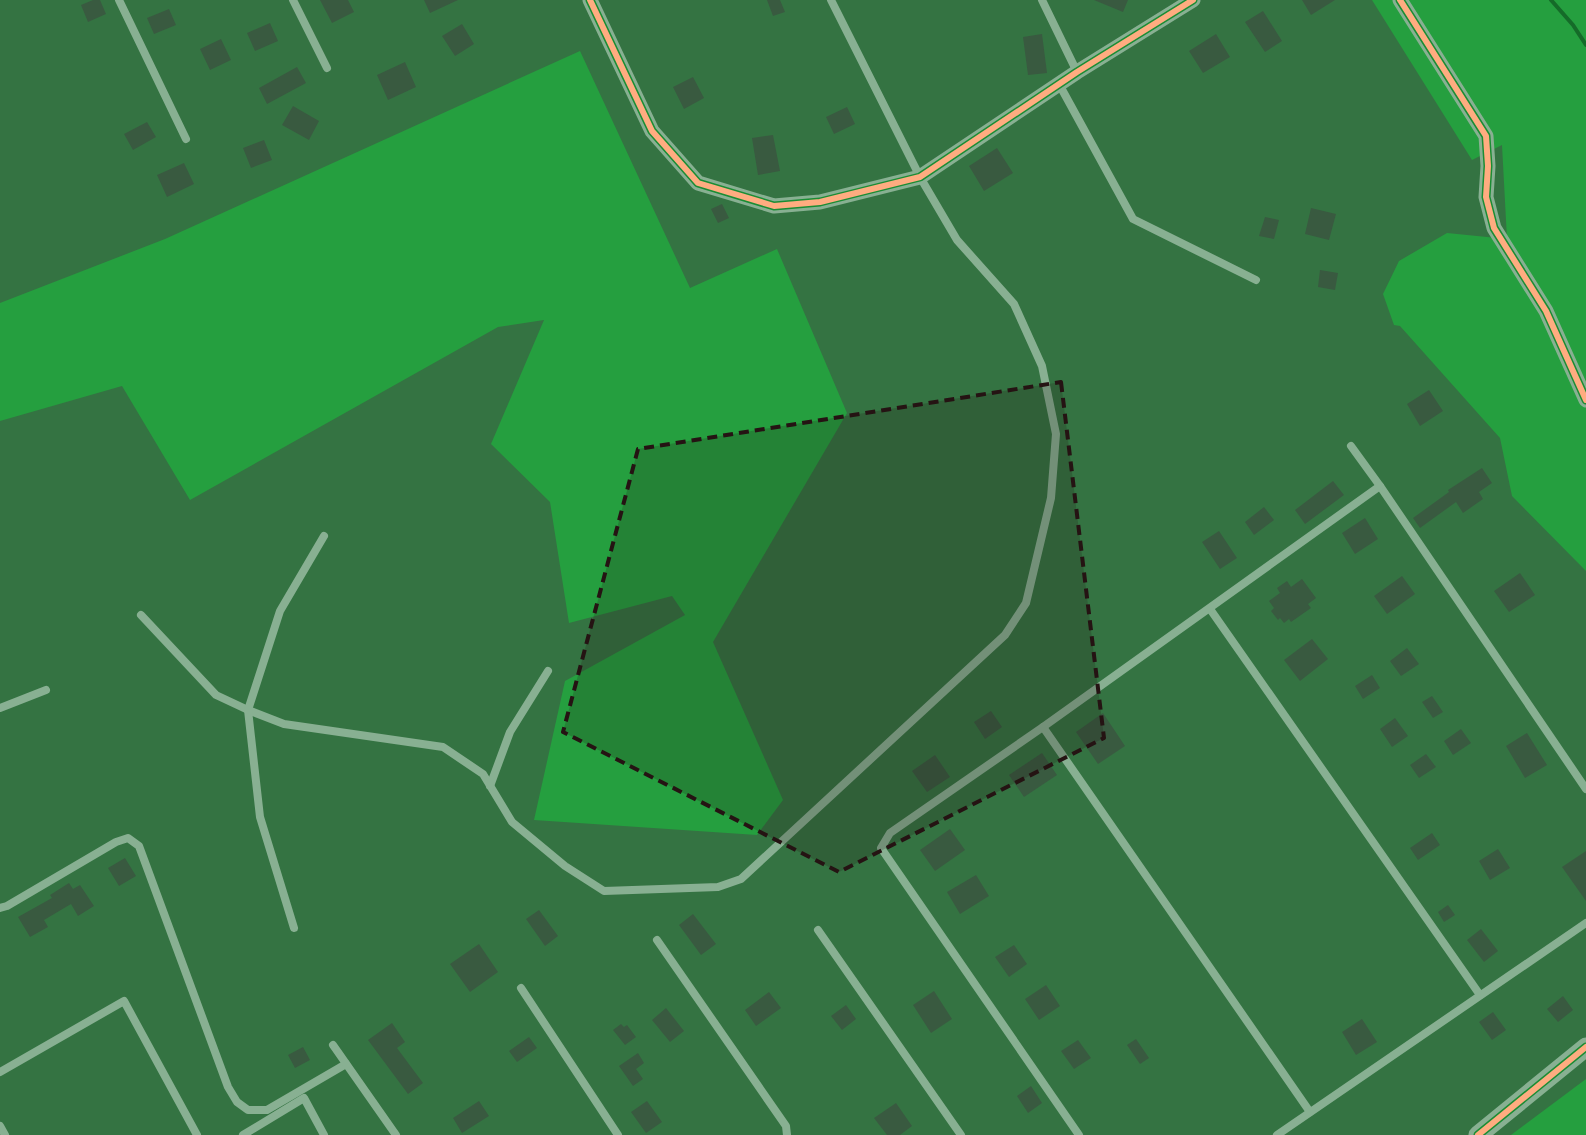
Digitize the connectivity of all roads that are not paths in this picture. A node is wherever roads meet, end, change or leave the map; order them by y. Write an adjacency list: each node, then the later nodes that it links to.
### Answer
1 (119, 0): 11 (lane)
2 (293, 0): 8 (lane)
3 (590, 0): 12 (street)
4 (831, 0): 12 (lane)
5 (1042, 0): 9 (lane)
6 (1193, 0): 9 (street)
7 (1400, 0): 14 (street)
8 (327, 68)
9 (1077, 72): 10 (street)
10 (1059, 84): 12 (street); 13 (lane)
11 (186, 139)
12 (920, 177): 25 (lane)
13 (1256, 280)
14 (1586, 400)
15 (1351, 446): 16 (lane)
16 (1380, 486): 18 (lane); 26 (lane)
17 (324, 536): 23 (lane)
18 (1210, 609): 24 (lane); 33 (lane)
19 (141, 616): 23 (lane)
20 (548, 671): 25 (lane)
21 (46, 690): 22 (lane)
22 (0, 708)
23 (248, 710): 25 (lane); 29 (lane)
24 (1043, 728): 38 (lane); 48 (lane)
25 (490, 786)
26 (1586, 789)
27 (0, 908): 36 (lane)
28 (1586, 922): 33 (lane)
29 (294, 928)
30 (818, 930): 47 (lane)
31 (657, 940): 46 (lane)
32 (521, 988): 45 (lane)
33 (1480, 995): 38 (lane)
34 (334, 1045): 36 (lane)
35 (1586, 1047): 50 (street)
36 (346, 1064): 44 (lane)
37 (0, 1072): 41 (lane)
38 (1310, 1112): 49 (lane)
39 (0, 1126): 40 (lane)
40 (5, 1135)
41 (198, 1135)
42 (243, 1135): 43 (lane)
43 (324, 1135)
44 (396, 1135)
45 (618, 1135)
46 (787, 1135)
47 (961, 1135)
48 (1079, 1135)
49 (1278, 1135)
50 (1478, 1135)

